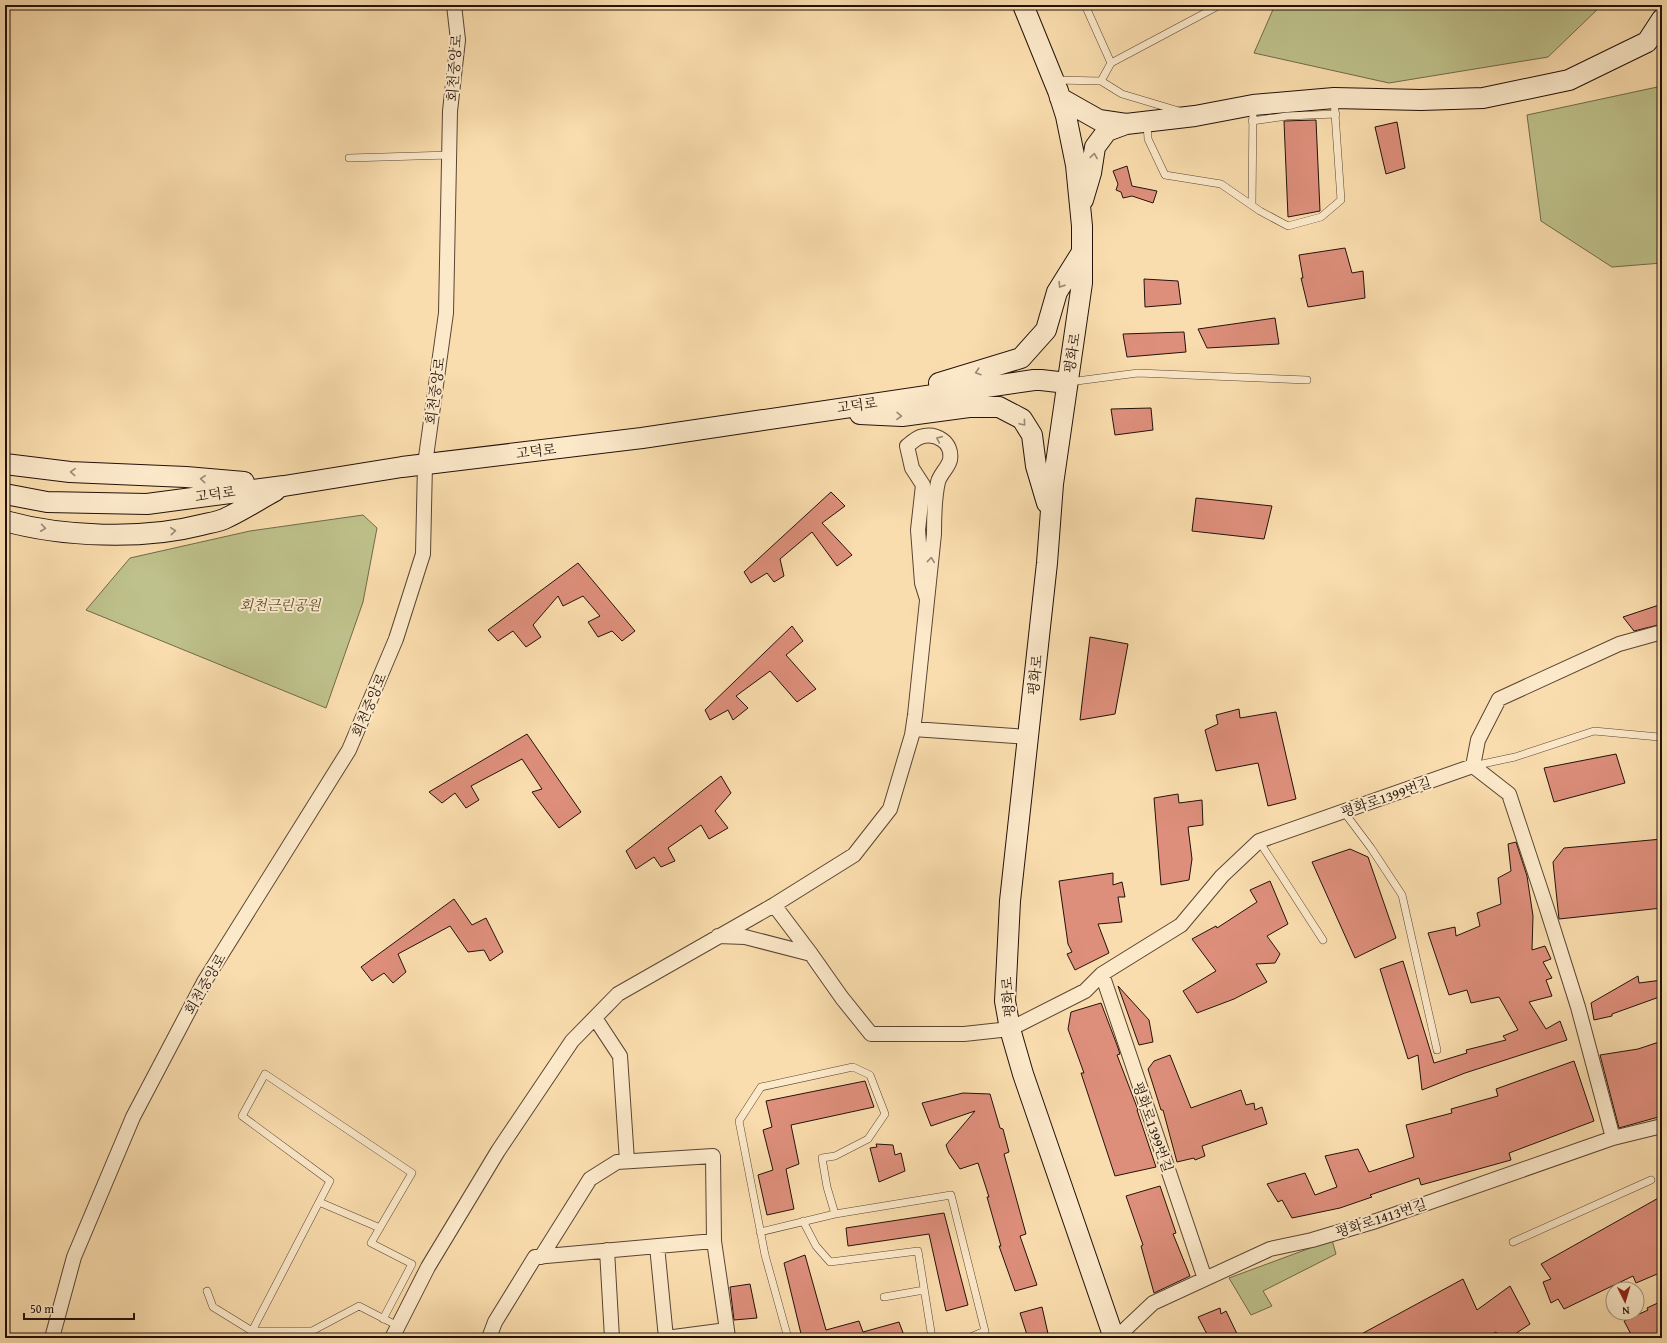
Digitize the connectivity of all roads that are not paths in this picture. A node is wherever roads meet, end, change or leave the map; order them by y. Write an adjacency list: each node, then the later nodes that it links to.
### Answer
1 (454, 5): 14 (street, 회천중앙로)
2 (1023, 5): 8 (main road, 평화로)
3 (1085, 5): 6 (lane)
4 (1220, 5): 6 (lane)
5 (1662, 19): 9 (main road)
6 (1111, 63): 7 (lane)
7 (1101, 81): 8 (lane); 11 (lane)
8 (1057, 89): 13 (main road); 17 (main road, 평화로)
9 (1335, 106): 10 (main road); 16 (lane)
10 (1253, 113): 11 (main road); 16 (lane)
11 (1195, 116): 12 (main road)
12 (1147, 121): 13 (main road); 16 (lane)
13 (1126, 124): 17 (main road, one-way to 13)
14 (450, 155): 15 (lane); 24 (street, 회천중앙로)
15 (349, 158)
16 (1252, 205)
17 (1080, 207): 18 (main road, 평화로)
18 (1082, 252): 20 (main road, 평화로); 21 (main road, one-way to 21)
19 (1307, 380): 20 (lane)
20 (1067, 383): 21 (main road, 고덕로); 27 (main road, 평화로)
21 (873, 403): 22 (main road, 고덕로)
22 (818, 411): 24 (main road, 고덕로); 27 (main road, one-way to 27)
23 (5, 464): 25 (main road, one-way to 23)
24 (425, 464): 25 (main road, 고덕로); 67 (street, 회천중앙로)
25 (284, 486): 26 (main road, 고덕로); 28 (main road, one-way to 25)
26 (5, 494)
27 (1050, 514): 32 (main road, 평화로)
28 (5, 521)
29 (927, 599): 29 (street, one-way to 29); 31 (street)
30 (1662, 632): 34 (street)
31 (913, 729): 32 (street); 37 (street)
32 (1028, 737): 43 (main road, 평화로)
33 (1662, 739): 34 (lane)
34 (1473, 766): 35 (street, 평화로1399번길); 46 (street)
35 (1344, 812): 36 (street, 평화로1399번길); 44 (lane)
36 (1259, 841): 39 (lane); 41 (street, 평화로1399번길)
37 (774, 905): 38 (street); 40 (street)
38 (717, 936): 40 (street); 42 (street)
39 (1323, 940)
40 (812, 954): 43 (street)
41 (1102, 974): 43 (street, 평화로1399번길); 59 (street, 평화로1399번길)
42 (595, 1018): 47 (street); 65 (street)
43 (1010, 1029): 74 (main road, 평화로)
44 (1437, 1050)
45 (1662, 1126): 46 (street, 평화로1413번길)
46 (1613, 1138): 59 (street, 평화로1413번길)
47 (627, 1161): 54 (street); 58 (street)
48 (1651, 1180): 55 (lane)
49 (319, 1202): 52 (lane); 52 (lane); 64 (lane)
50 (835, 1214): 51 (lane); 53 (lane); 73 (lane)
51 (803, 1221): 53 (lane); 60 (lane)
52 (380, 1228): 63 (lane)
53 (760, 1232): 71 (lane)
54 (714, 1240): 56 (street); 66 (street)
55 (1513, 1242)
56 (657, 1246): 57 (street); 70 (street)
57 (608, 1250): 58 (street); 69 (street)
58 (541, 1257): 68 (street)
59 (1205, 1279): 74 (street, 평화로1413번길)
60 (924, 1290): 62 (lane); 72 (lane)
61 (207, 1291): 64 (lane)
62 (884, 1297)
63 (384, 1319): 64 (lane); 65 (lane)
64 (252, 1331)
65 (394, 1332)
66 (728, 1334): 70 (street)
67 (52, 1338)
68 (488, 1338)
69 (612, 1338)
70 (666, 1338)
71 (788, 1338)
72 (932, 1338)
73 (968, 1338)
74 (1115, 1338)

